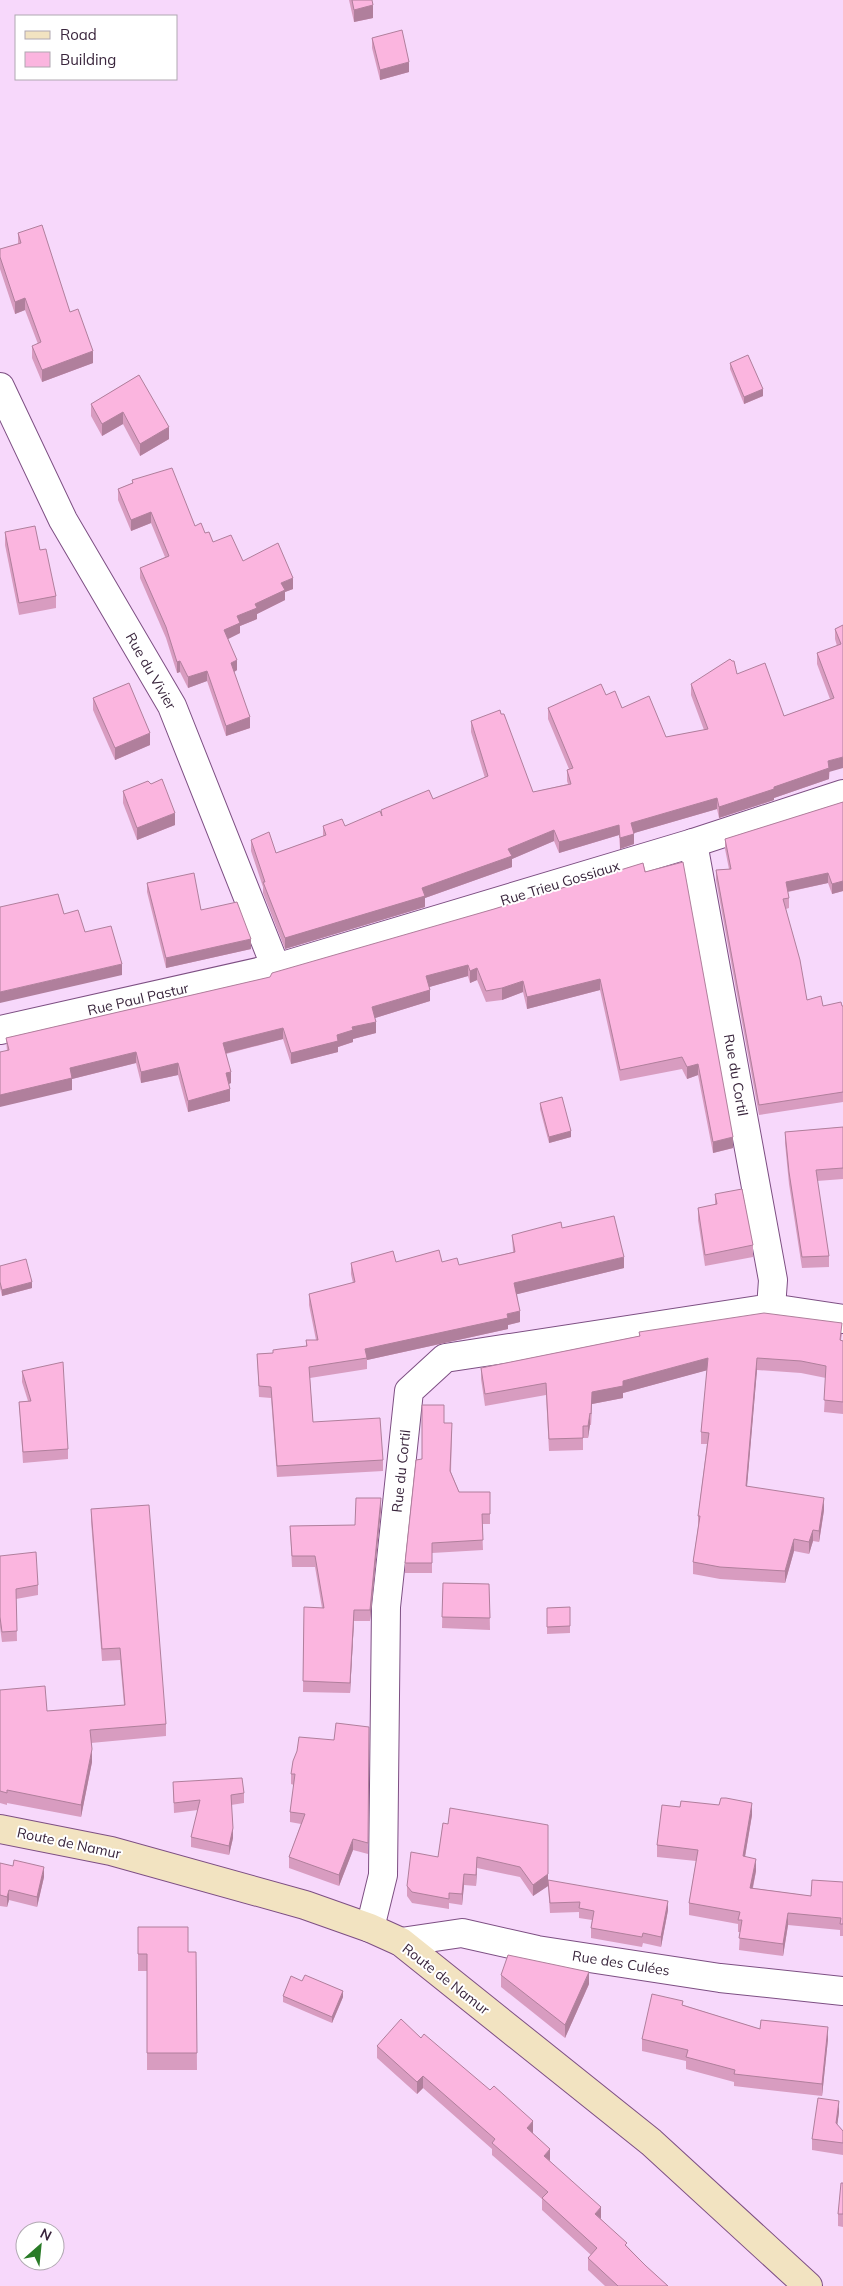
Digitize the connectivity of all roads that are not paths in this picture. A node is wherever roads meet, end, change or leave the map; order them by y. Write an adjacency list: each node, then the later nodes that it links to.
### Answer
1 (0, 387): 4 (street, Rue du Vivier)
2 (843, 794): 3 (street, Rue Trieu Gossiaux)
3 (693, 843): 4 (street, Rue Trieu Gossiaux); 6 (street, Rue du Cortil)
4 (276, 968): 5 (street, Rue Paul Pastur)
5 (0, 1030)
6 (771, 1308): 7 (street, Rue du Cortil); 9 (street, Rue du Cortil)
7 (843, 1320)
8 (0, 1829): 9 (main road, Route de Namur)
9 (370, 1928): 10 (main road, Route de Namur)
10 (401, 1942): 11 (street, Rue des Culées); 12 (main road, Route de Namur)
11 (843, 1991)
12 (808, 2286)

